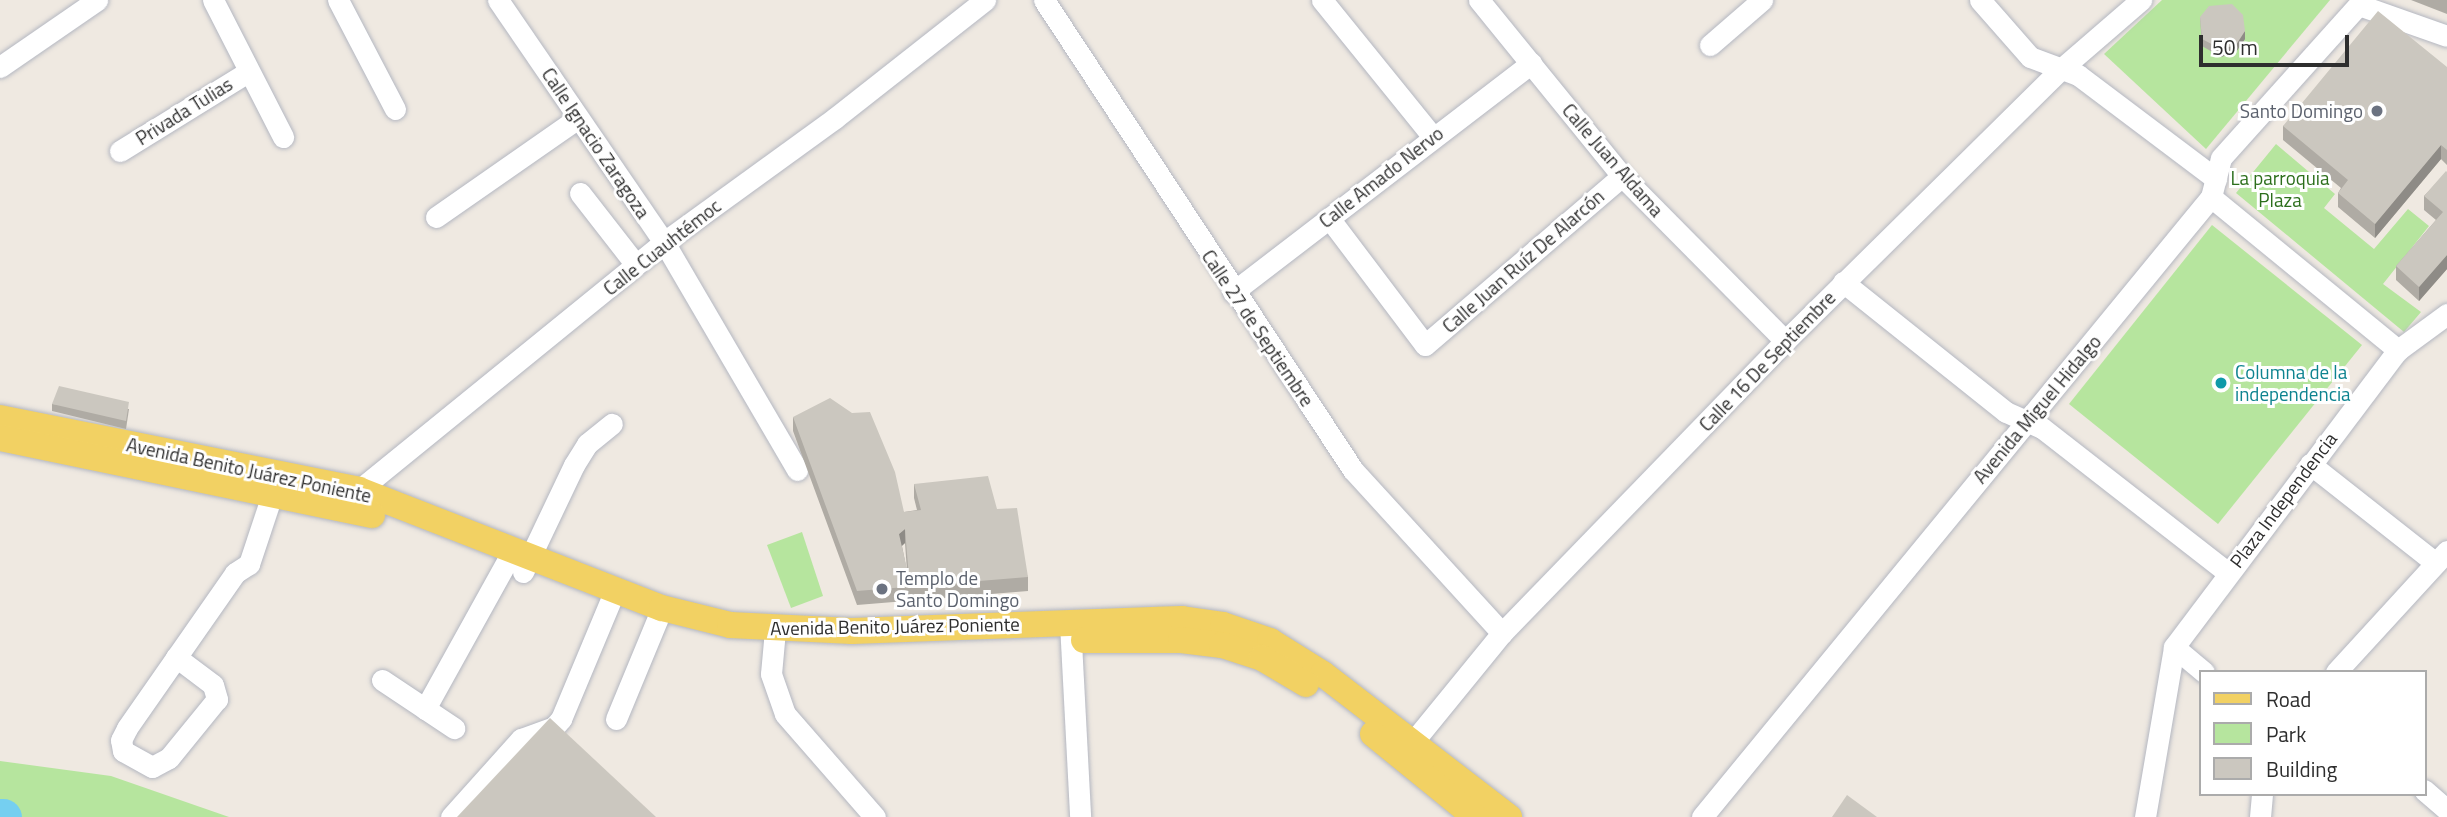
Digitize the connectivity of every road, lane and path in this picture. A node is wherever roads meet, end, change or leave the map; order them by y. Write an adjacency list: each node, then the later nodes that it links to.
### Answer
1 (97, 0): 17 (street)
2 (213, 0): 19 (street)
3 (338, 0): 20 (street)
4 (498, 0): 21 (street, Calle Ignacio Zaragoza)
5 (985, 0): 30 (street, Calle Cuauhtémoc)
6 (1044, 0): 33 (street, Calle 27 de Septiembre)
7 (1322, 0): 22 (street)
8 (1479, 0): 16 (street, Calle Juan Aldama)
9 (1762, 0): 14 (street)
10 (1980, 0): 18 (street)
11 (2141, 0): 18 (street, Calle 16 De Septiembre)
12 (2359, 2): 13 (street); 15 (street); 26 (street, Avenida Miguel Hidalgo)
13 (2447, 36)
14 (1710, 45)
15 (2408, 45)
16 (1531, 63): 22 (street, Calle Amado Nervo); 25 (street, Calle Juan Aldama)
17 (0, 67)
18 (2061, 69): 26 (street); 32 (street, Calle 16 De Septiembre)
19 (248, 72): 23 (street); 24 (street, Privada Tulias)
20 (395, 109)
21 (578, 118): 28 (street); 30 (street, Calle Ignacio Zaragoza)
22 (1432, 136): 29 (street, Calle Amado Nervo)
23 (283, 137)
24 (120, 150)
25 (1622, 176): 29 (street, Calle Juan Ruíz De Alarcón); 35 (street, Calle Juan Aldama)
26 (2213, 188): 36 (street); 39 (street, Avenida Miguel Hidalgo)
27 (580, 192): 31 (street)
28 (436, 217)
29 (1329, 218): 33 (street, Calle Amado Nervo)
30 (664, 242): 31 (street, Calle Cuauhtémoc); 42 (street, Calle Ignacio Zaragoza)
31 (636, 265): 44 (street, Calle Cuauhtémoc)
32 (1843, 282): 35 (street, Calle 16 De Septiembre); 39 (street, Plaza Independencia)
33 (1233, 292): 51 (street, Calle 27 de Septiembre)
34 (2447, 314): 36 (street, Plaza Independencia)
35 (1785, 341): 51 (street, Calle 16 De Septiembre)
36 (2398, 350): 41 (street, Plaza Independencia)
37 (0, 418): 43 (main road, Avenida Benito Juárez Poniente)
38 (612, 424): 46 (street)
39 (2025, 424): 47 (street, Plaza Independencia); 70 (street, Avenida Miguel Hidalgo)
40 (0, 438): 43 (main road, Avenida Benito Juárez Poniente)
41 (2310, 464): 45 (street); 47 (street, Plaza Independencia)
42 (797, 470)
43 (277, 482): 44 (main road, Avenida Benito Juárez Poniente); 54 (street)
44 (355, 498): 46 (main road, Avenida Benito Juárez Poniente)
45 (2442, 557): 56 (street)
46 (518, 561): 48 (main road, Avenida Benito Juárez Poniente); 58 (street)
47 (2228, 573): 53 (street)
48 (613, 598): 49 (main road, Avenida Benito Juárez Poniente); 66 (street)
49 (660, 615): 52 (main road, Avenida Benito Juárez Poniente); 59 (street)
50 (1070, 632): 52 (main road, Avenida Benito Juárez Poniente); 61 (main road, Avenida Benito Juárez Poniente); 68 (street)
51 (1502, 633): 61 (street, Calle 16 De Septiembre)
52 (774, 637): 67 (street)
53 (2174, 647): 55 (street); 71 (street)
54 (176, 657): 54 (street)
55 (2202, 670)
56 (2338, 670)
57 (382, 680): 58 (street)
58 (425, 709): 60 (street)
59 (616, 719)
60 (454, 729)
61 (1407, 749): 64 (main road, Avenida Benito Juárez Poniente)
62 (2426, 792): 65 (street)
63 (2262, 796): 72 (street)
64 (1471, 810): 69 (main road, Avenida Benito Juárez Poniente)
65 (2447, 810)
66 (452, 817)
67 (875, 817)
68 (1080, 817)
69 (1508, 817)
70 (1702, 817)
71 (2145, 817)
72 (2260, 817)

